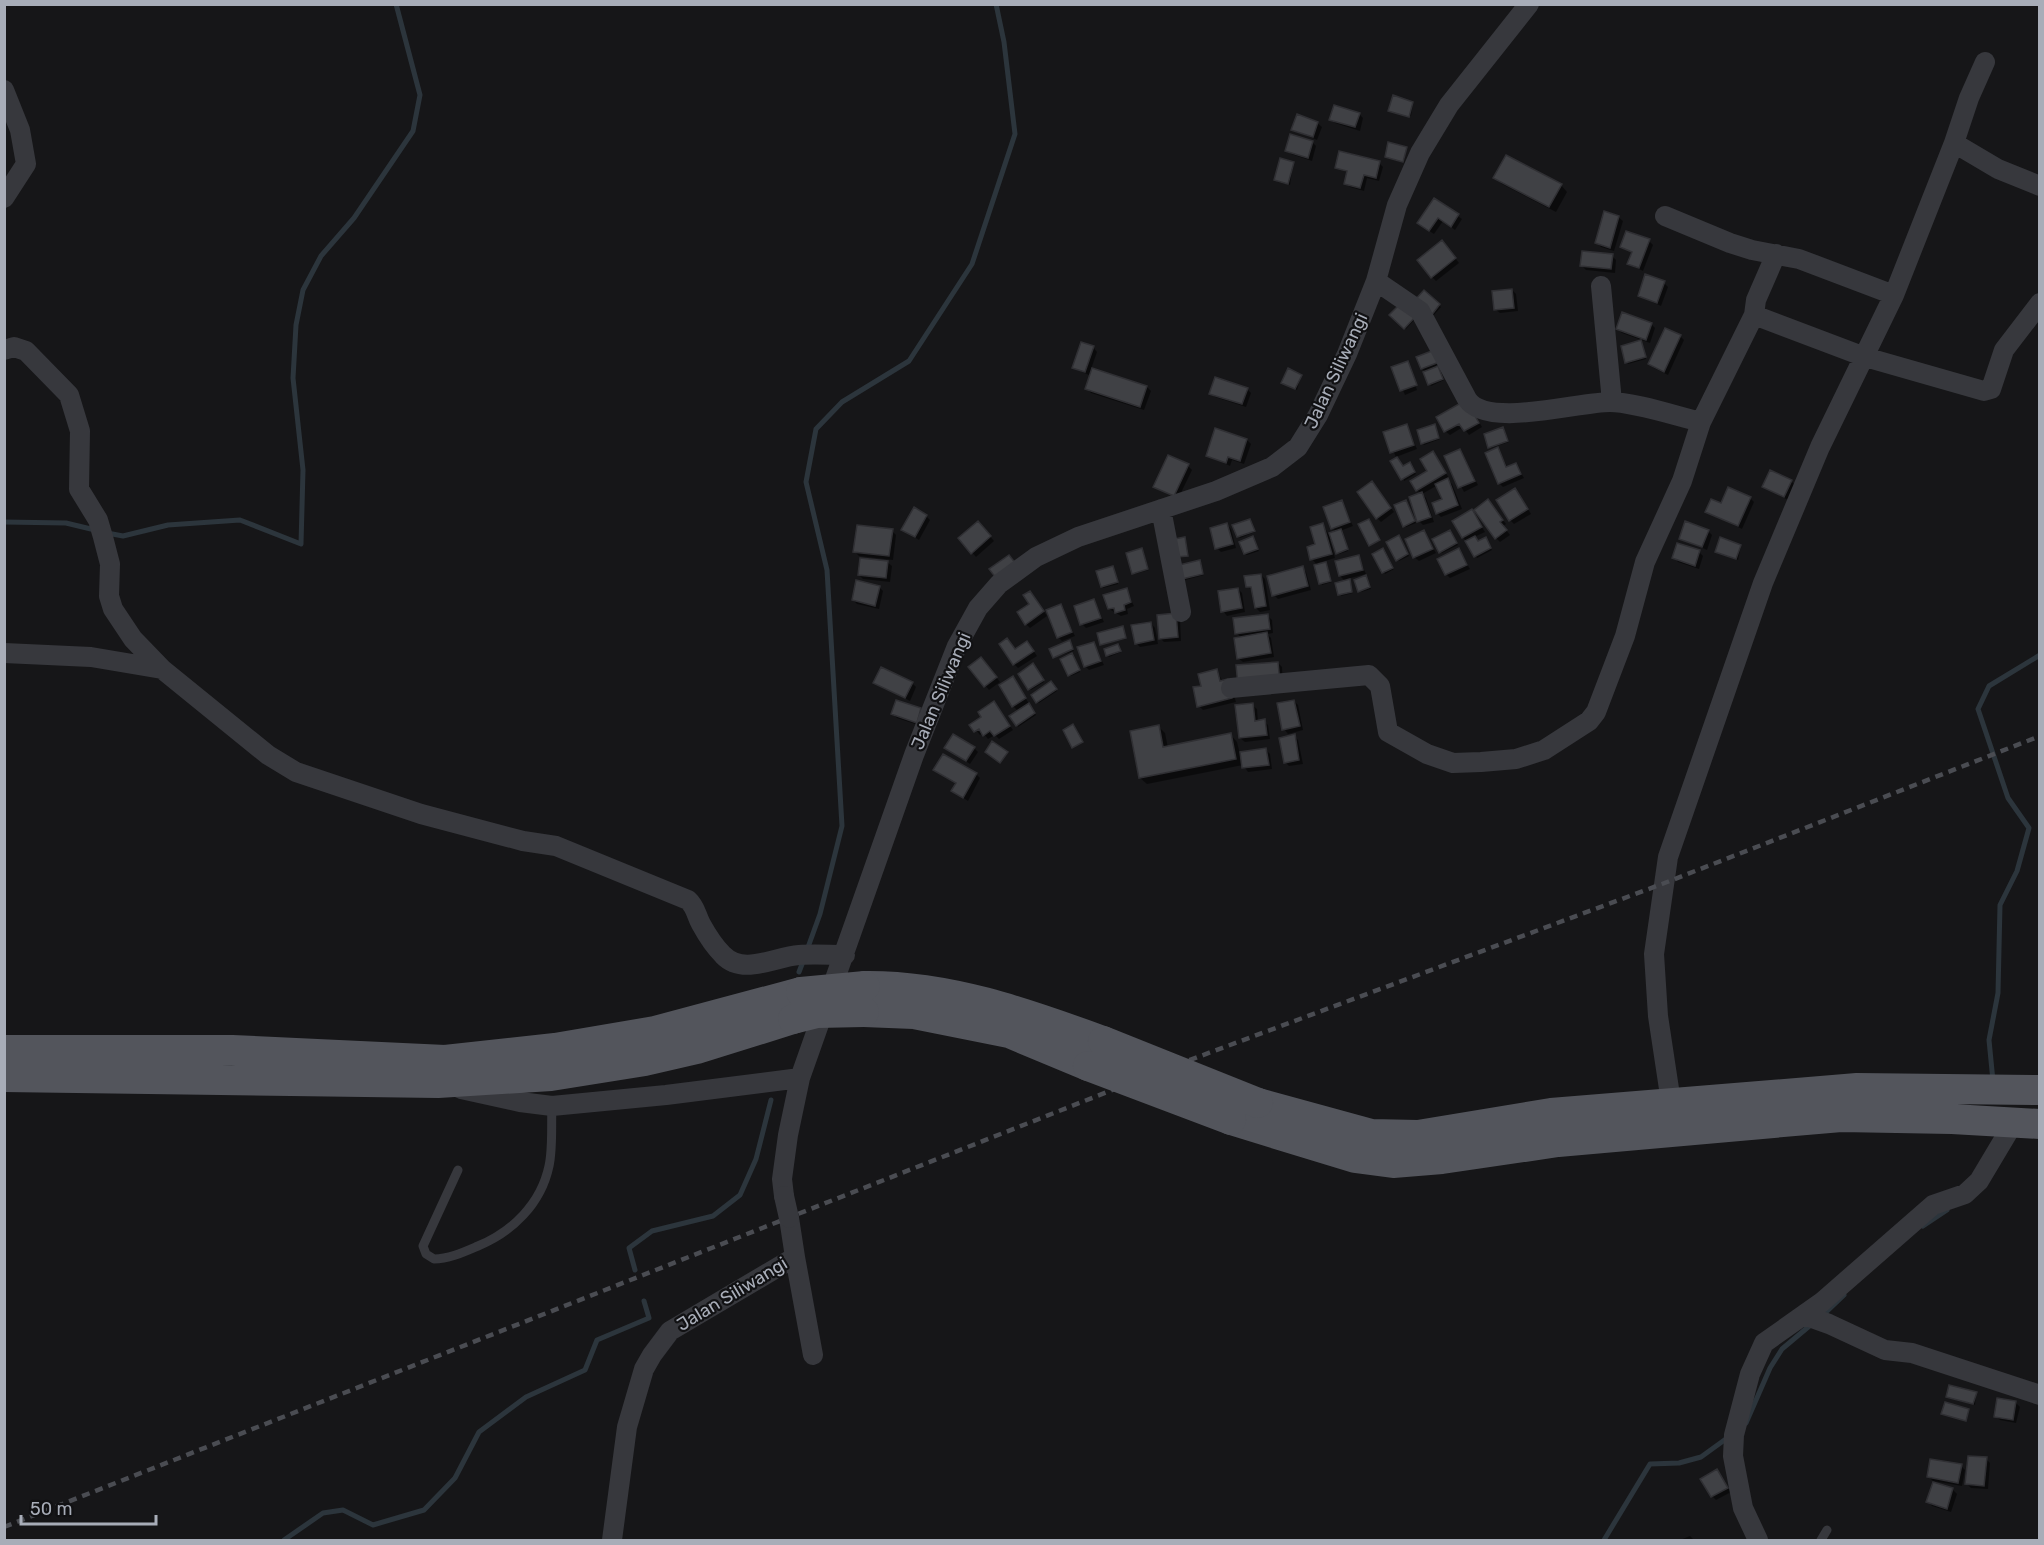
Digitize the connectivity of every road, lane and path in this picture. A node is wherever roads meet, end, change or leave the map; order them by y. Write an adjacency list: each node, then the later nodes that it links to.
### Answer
1 (1529, 4): 9 (street, Jalan Siliwangi)
2 (1985, 62): 4 (street)
3 (4, 90): 6 (street)
4 (1954, 143): 5 (street); 11 (street)
5 (2040, 186)
6 (4, 198)
7 (1665, 216): 8 (street)
8 (1776, 254): 11 (street); 13 (street)
9 (1376, 281): 16 (street); 18 (street, Jalan Siliwangi)
10 (1601, 286): 16 (street)
11 (1894, 295): 15 (street)
12 (2040, 303): 15 (street)
13 (1754, 315): 15 (street); 17 (street)
14 (8, 345): 21 (street)
15 (1864, 357): 31 (street)
16 (1612, 402): 17 (street)
17 (1701, 422): 22 (street)
18 (1161, 509): 19 (street); 23 (street, Jalan Siliwangi)
19 (1181, 612)
20 (4, 653): 21 (street)
21 (162, 669): 23 (street)
22 (1231, 688)
23 (846, 955): 28 (street, Jalan Siliwangi)
24 (797, 1005): 25 (main road); 26 (main road, bridge); 29 (main road)
25 (4, 1050)
26 (1096, 1053): 31 (main road, bridge); 33 (main road, bridge)
27 (4, 1077): 29 (main road)
28 (800, 1078): 32 (street); 35 (street, Jalan Siliwangi, bridge)
29 (438, 1083): 32 (street)
30 (2037, 1087): 31 (main road)
31 (1671, 1102)
32 (552, 1106): 34 (lane)
33 (2026, 1124): 36 (street)
34 (458, 1170)
35 (795, 1257): 37 (street); 40 (street, Jalan Siliwangi)
36 (1804, 1315): 38 (street); 41 (street)
37 (813, 1355)
38 (2040, 1395)
39 (1827, 1530): 42 (lane)
40 (612, 1540)
41 (1758, 1540)
42 (1821, 1540)

